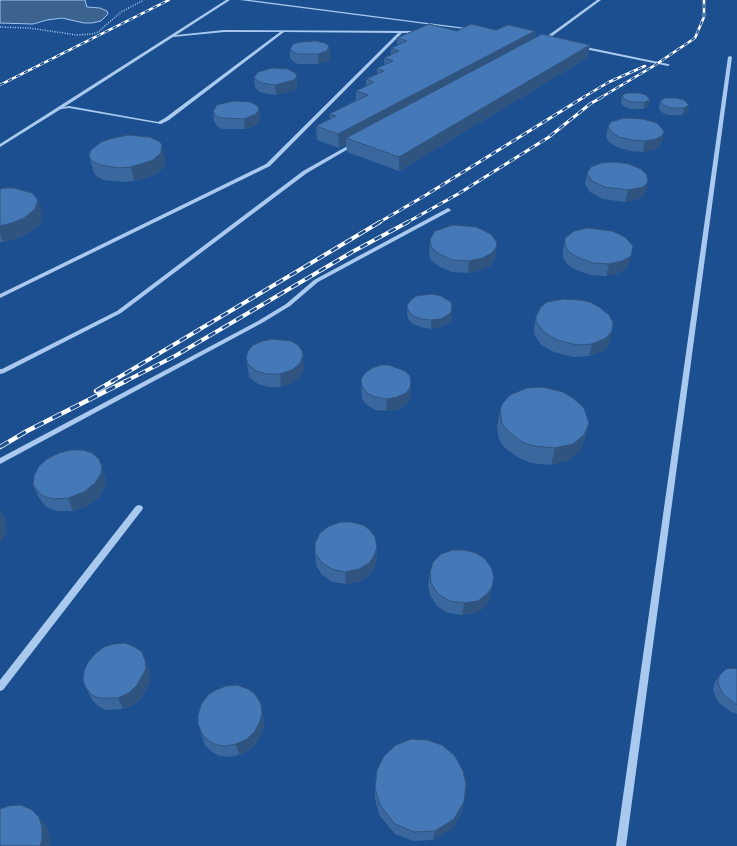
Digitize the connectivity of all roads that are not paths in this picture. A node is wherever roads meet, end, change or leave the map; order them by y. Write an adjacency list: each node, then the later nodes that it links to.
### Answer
1 (228, 0): 10 (lane)
2 (242, 0): 4 (lane)
3 (600, 0): 11 (lane)
4 (480, 30)
5 (284, 31): 6 (lane); 10 (lane); 17 (lane)
6 (401, 32): 7 (lane); 21 (lane)
7 (427, 32)
8 (464, 33): 9 (lane)
9 (472, 33)
10 (172, 36): 17 (lane)
11 (545, 40): 12 (lane); 13 (lane)
12 (538, 41)
13 (553, 41)
14 (574, 46): 16 (lane)
15 (730, 57): 26 (lane)
16 (668, 65)
17 (61, 108): 19 (lane)
18 (362, 141): 22 (lane)
19 (0, 146)
20 (448, 210): 23 (lane)
21 (0, 296)
22 (0, 371)
23 (0, 461)
24 (139, 508): 25 (lane)
25 (0, 687)
26 (621, 846)

